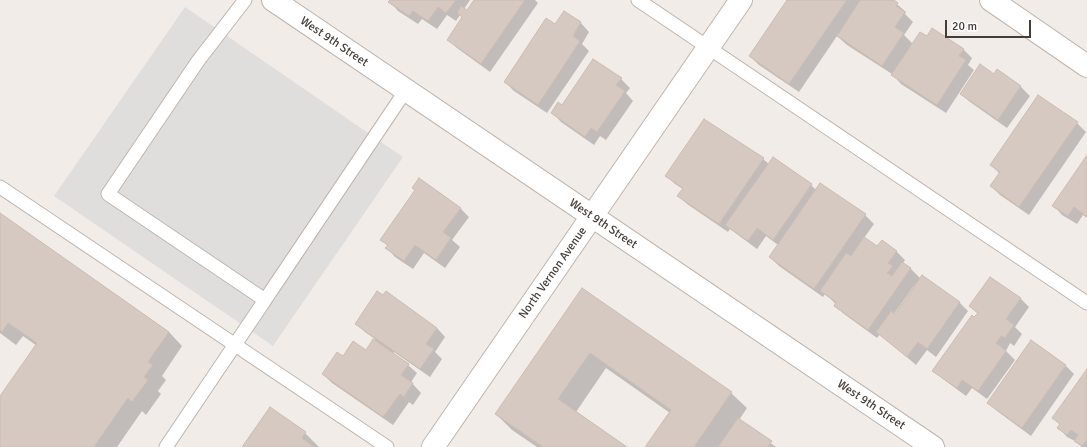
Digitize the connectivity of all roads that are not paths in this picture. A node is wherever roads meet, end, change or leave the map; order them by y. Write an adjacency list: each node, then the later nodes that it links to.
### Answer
1 (245, 0): 11 (lane)
2 (273, 0): 8 (street, West 9th Street)
3 (638, 0): 6 (lane)
4 (741, 0): 6 (street, North Vernon Avenue)
5 (991, 0): 7 (street)
6 (709, 48): 10 (street, North Vernon Avenue); 12 (lane)
7 (1087, 66)
8 (406, 90): 10 (street, West 9th Street); 11 (lane)
9 (0, 187): 13 (lane)
10 (592, 217): 16 (street, North Vernon Avenue); 17 (street, West 9th Street)
11 (265, 300): 13 (lane)
12 (1087, 303)
13 (235, 345): 14 (lane); 15 (lane)
14 (166, 447)
15 (387, 447)
16 (433, 447)
17 (932, 447)

